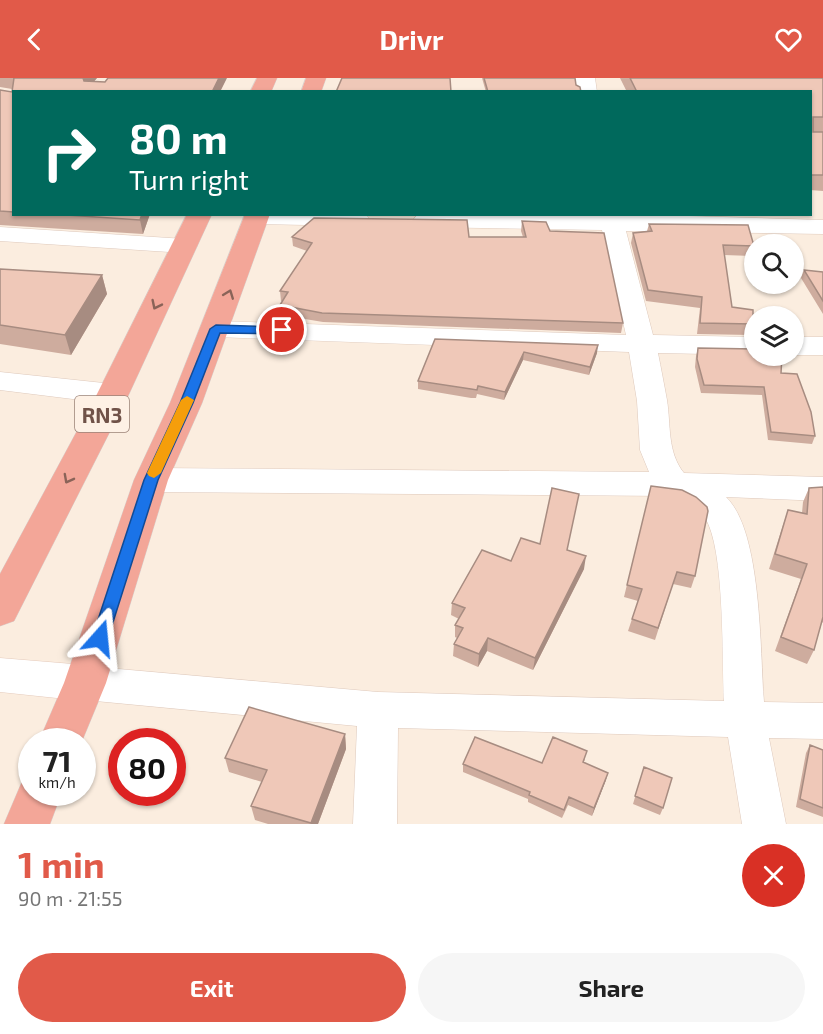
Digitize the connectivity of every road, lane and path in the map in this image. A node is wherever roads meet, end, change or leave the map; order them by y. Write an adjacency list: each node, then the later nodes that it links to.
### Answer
1 (199, 216): 6 (highway, RN3)
2 (258, 216): 3 (street); 7 (highway, one-way to 2)
3 (611, 219): 4 (street); 8 (street)
4 (823, 227)
5 (0, 234): 6 (street)
6 (185, 246): 13 (highway, RN3, one-way to 13)
7 (216, 329): 8 (street); 14 (highway)
8 (642, 345): 9 (street); 15 (street)
9 (744, 346)
10 (804, 346): 11 (street)
11 (823, 346)
12 (0, 381): 13 (street)
13 (113, 394): 17 (highway, RN3, one-way to 17)
14 (151, 480): 15 (street); 19 (highway)
15 (675, 484): 16 (street); 21 (street)
16 (823, 489)
17 (0, 610)
18 (0, 675): 19 (street)
19 (85, 682): 20 (street); 23 (highway)
20 (378, 710): 21 (street); 26 (street)
21 (745, 720): 22 (street); 27 (street)
22 (823, 721)
23 (66, 728)
24 (34, 806): 25 (highway)
25 (27, 824)
26 (375, 824)
27 (764, 824)

